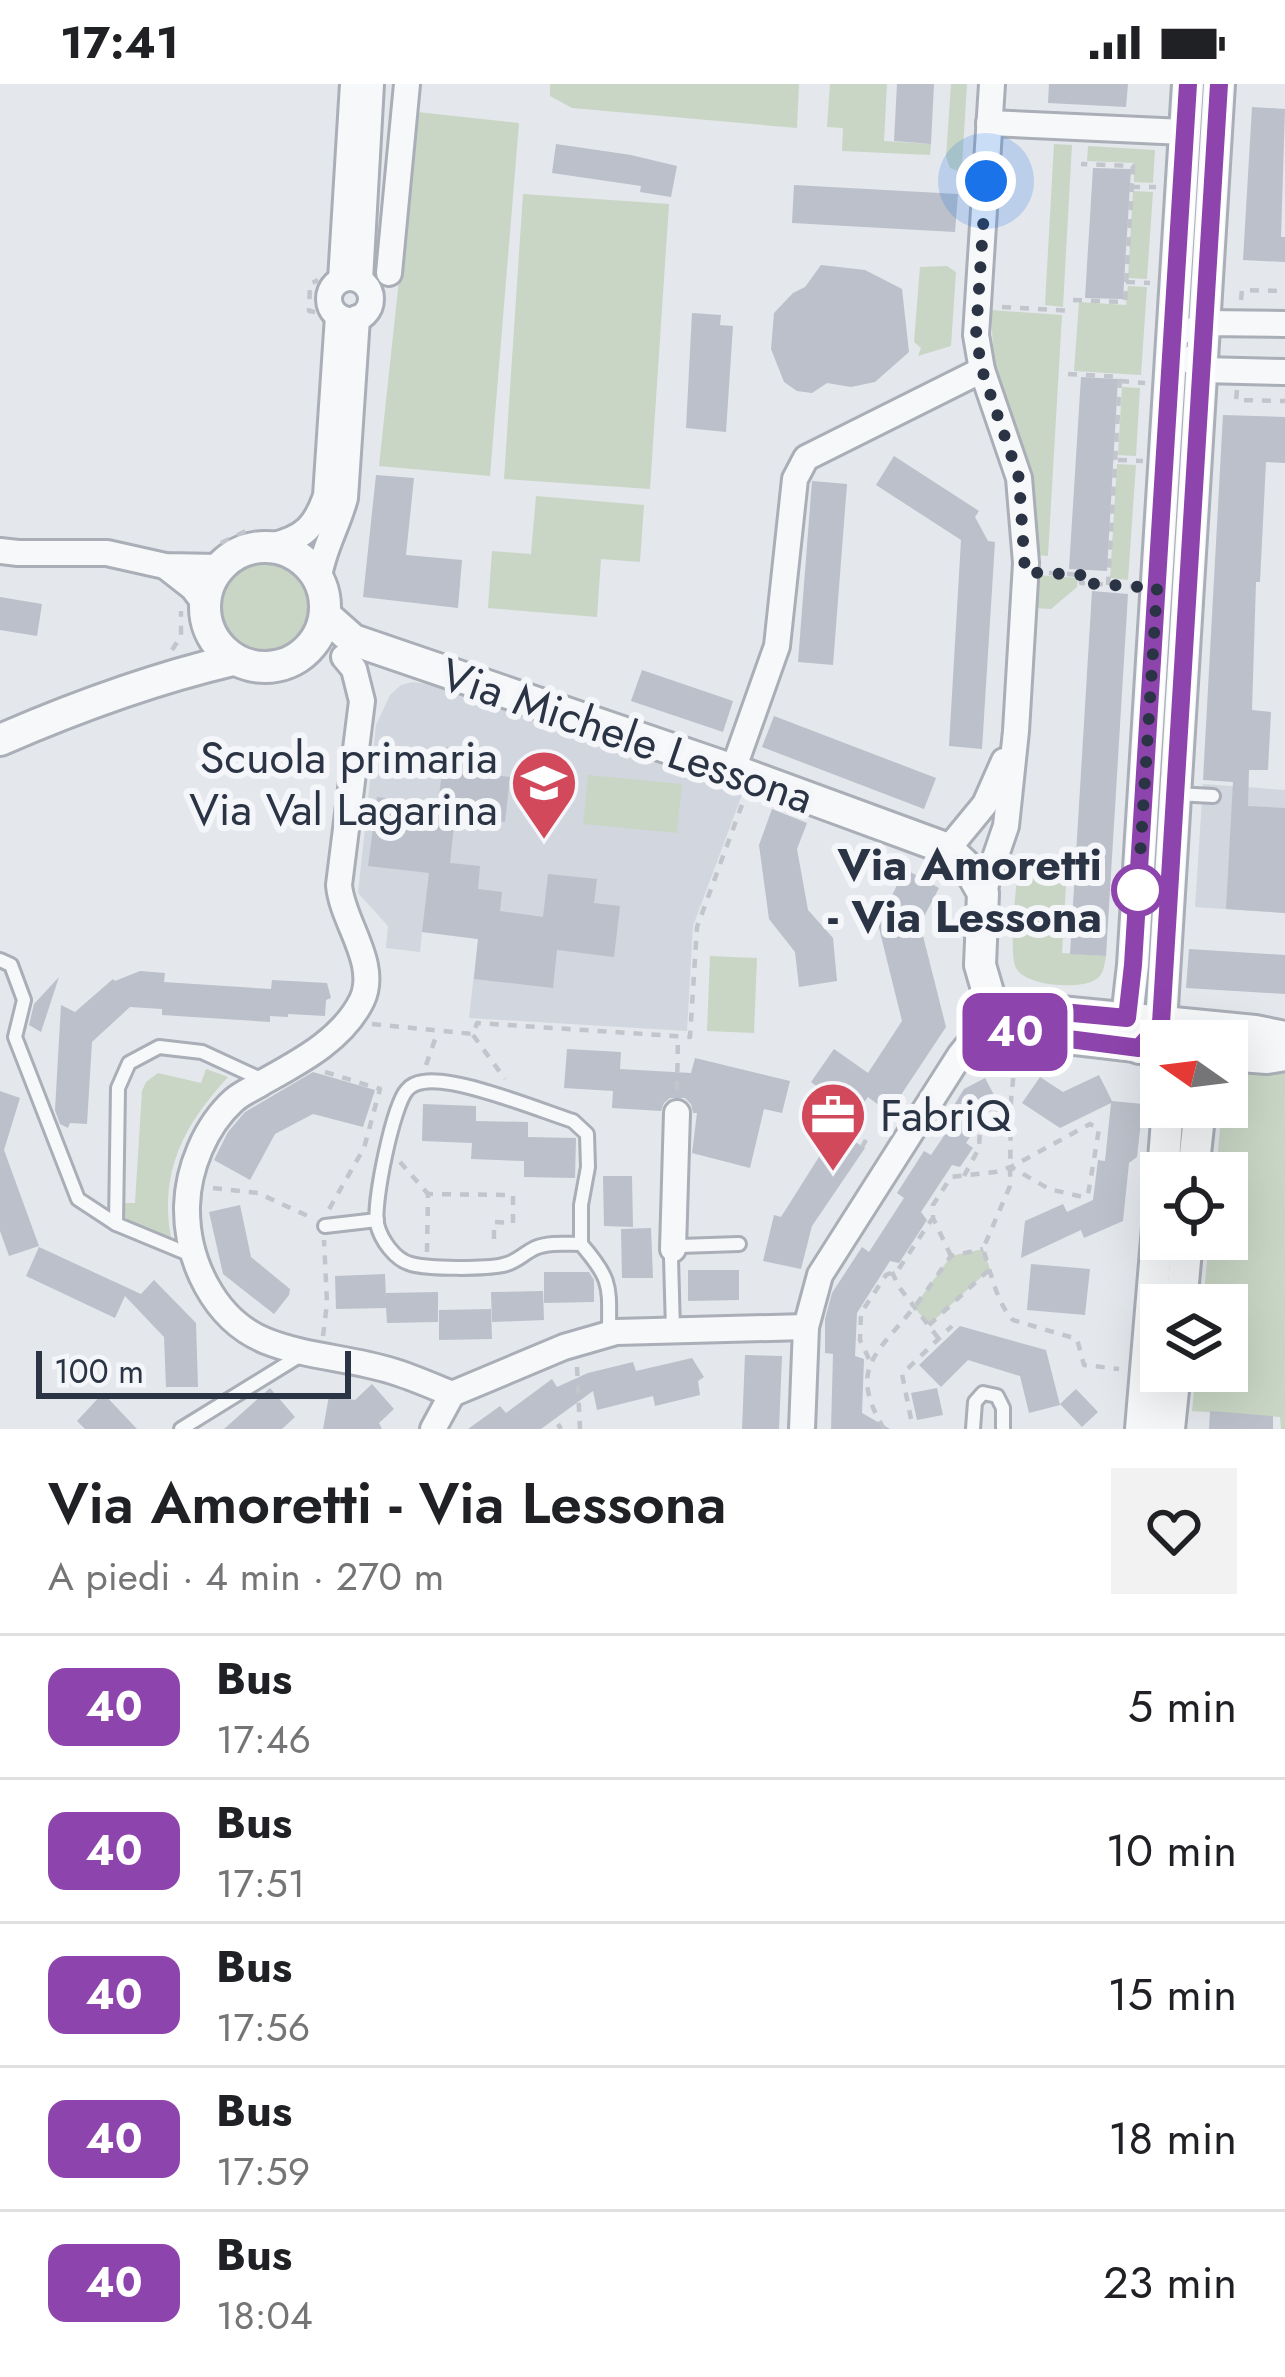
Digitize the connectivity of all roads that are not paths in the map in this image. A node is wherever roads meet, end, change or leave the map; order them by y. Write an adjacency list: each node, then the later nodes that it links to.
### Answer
1 (353, 84): 12 (street)
2 (371, 84): 7 (street)
3 (407, 84): 8 (street)
4 (992, 84): 9 (street)
5 (1188, 84): 10 (street)
6 (1219, 84): 14 (street)
7 (369, 116): 8 (street); 12 (street)
8 (403, 118): 11 (street)
9 (989, 123): 10 (street); 17 (street)
10 (1184, 133): 16 (street)
11 (389, 273)
12 (350, 280): 13 (street); 13 (street)
13 (348, 317): 20 (street); 24 (street)
14 (1204, 323): 15 (street); 16 (street); 18 (street)
15 (1285, 324)
16 (1172, 344): 18 (street); 41 (street)
17 (982, 370): 32 (street); 34 (street)
18 (1202, 370): 19 (street); 35 (street)
19 (1285, 372)
20 (266, 539): 22 (street); 24 (street)
21 (0, 551): 23 (street)
22 (218, 556): 23 (street); 25 (street)
23 (165, 566): 25 (street)
24 (319, 577): 26 (street)
25 (197, 609): 30 (street); 31 (street)
26 (326, 616): 28 (street); 29 (street, Via Michele Lessona)
27 (344, 657): 28 (street, Via Michele Lessona); 29 (street, Via Michele Lessona); 49 (street)
28 (296, 658): 30 (street)
29 (409, 659): 34 (street, Via Michele Lessona)
30 (233, 660): 31 (street)
31 (165, 666): 33 (street)
32 (1016, 731): 37 (street); 38 (street)
33 (0, 740)
34 (740, 781): 37 (street, Via Michele Lessona)
35 (1175, 794): 36 (lane); 42 (street)
36 (1213, 796)
37 (948, 850): 38 (street)
38 (983, 893): 40 (street)
39 (0, 960): 52 (lane)
40 (994, 1013): 41 (street); 45 (street); 59 (street)
41 (1127, 1018): 43 (street)
42 (1169, 1020)
43 (1140, 1024)
44 (1248, 1032): 46 (street)
45 (1140, 1037)
46 (1285, 1037)
47 (1285, 1055): 48 (street)
48 (1248, 1057)
49 (266, 1081): 52 (lane); 57 (street)
50 (677, 1113): 56 (street)
51 (377, 1220): 53 (lane); 54 (lane); 54 (lane)
52 (116, 1224): 57 (lane)
53 (325, 1226)
54 (580, 1244): 61 (lane)
55 (740, 1244): 56 (lane)
56 (673, 1249): 60 (lane)
57 (192, 1256): 62 (street)
58 (1156, 1260): 70 (street)
59 (806, 1327): 60 (street); 67 (street)
60 (673, 1330): 61 (street)
61 (609, 1334): 64 (street)
62 (314, 1353): 64 (street); 65 (lane)
63 (1173, 1392): 71 (street)
64 (452, 1394): 66 (street)
65 (181, 1429)
66 (433, 1429)
67 (802, 1429)
68 (973, 1429): 69 (lane)
69 (1003, 1429)
70 (1142, 1429)
71 (1169, 1429)

